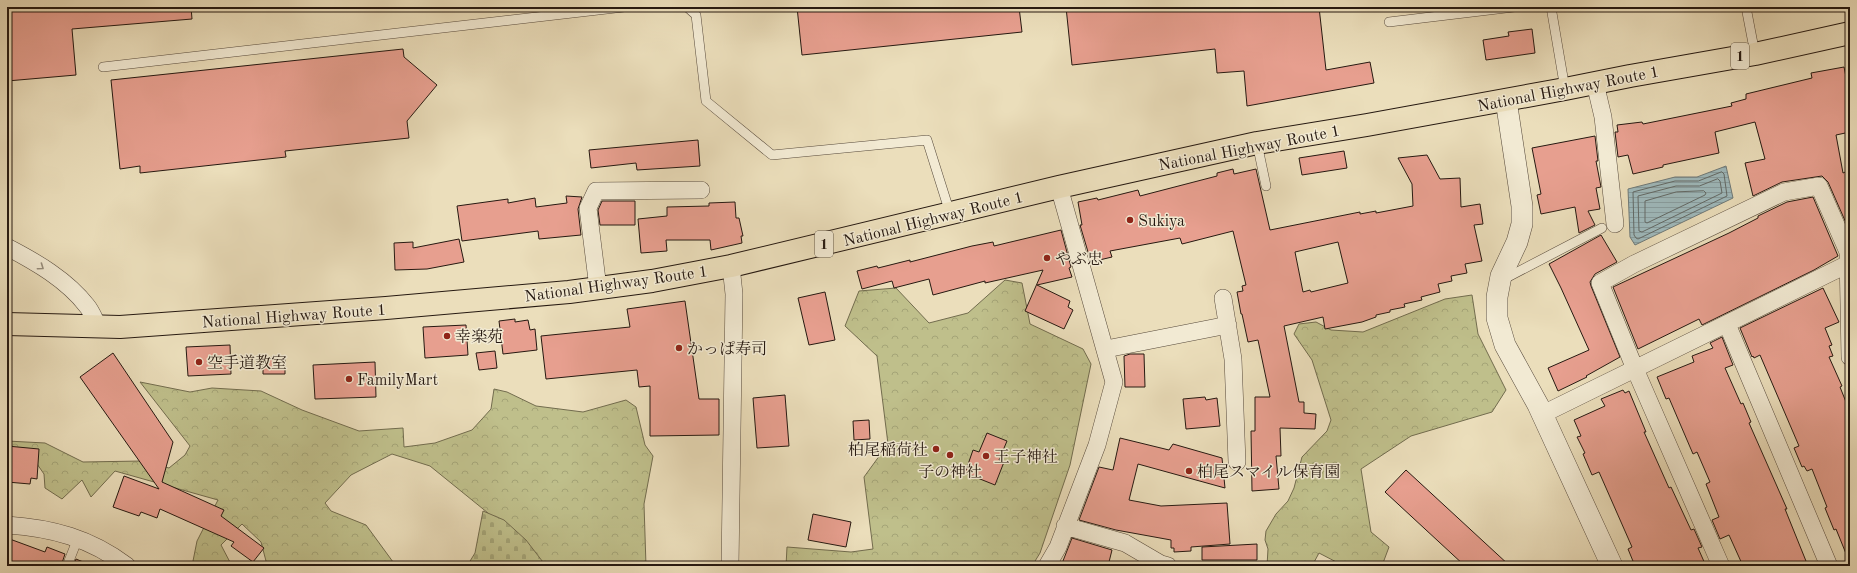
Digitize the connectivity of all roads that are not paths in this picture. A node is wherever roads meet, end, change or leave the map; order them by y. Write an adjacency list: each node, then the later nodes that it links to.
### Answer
1 (624, 7): 9 (lane)
2 (687, 7): 17 (lane)
3 (1514, 7): 6 (lane)
4 (1551, 7): 11 (lane)
5 (1746, 7): 8 (lane)
6 (1388, 22)
7 (1850, 33): 8 (highway, National Highway Route 1 / 1)
8 (1755, 54): 10 (highway, National Highway Route 1 / 1)
9 (103, 67)
10 (1595, 83): 11 (highway, National Highway Route 1 / 1); 18 (street)
11 (1565, 89): 12 (highway, National Highway Route 1 / 1)
12 (1506, 100): 13 (highway, National Highway Route 1 / 1); 22 (street)
13 (1257, 142): 14 (lane); 15 (highway, National Highway Route 1 / 1)
14 (1266, 186)
15 (1059, 187): 17 (highway, National Highway Route 1 / 1); 29 (street)
16 (701, 190): 23 (street)
17 (950, 214): 21 (highway, National Highway Route 1 / 1)
18 (1610, 224): 22 (lane)
19 (7, 247): 28 (street, one-way to 28)
20 (1848, 264): 26 (street); 30 (street); 31 (street)
21 (731, 266): 23 (highway, National Highway Route 1 / 1); 39 (street)
22 (1501, 281): 32 (street)
23 (598, 288): 28 (highway, National Highway Route 1 / 1)
24 (1223, 298): 27 (street)
25 (7, 324): 28 (highway, National Highway Route 1 / 1)
26 (1727, 324): 31 (street); 44 (street)
27 (1228, 325): 29 (street); 33 (street)
28 (99, 328)
29 (1106, 349): 35 (street)
30 (1850, 357)
31 (1635, 369): 32 (street); 43 (street)
32 (1543, 414): 42 (street)
33 (1238, 462)
34 (7, 525): 36 (street)
35 (1065, 526): 40 (street); 41 (street)
36 (78, 538): 37 (lane); 38 (street)
37 (67, 566)
38 (126, 566)
39 (730, 566)
40 (1047, 566)
41 (1168, 566)
42 (1612, 566)
43 (1722, 566)
44 (1829, 566)

